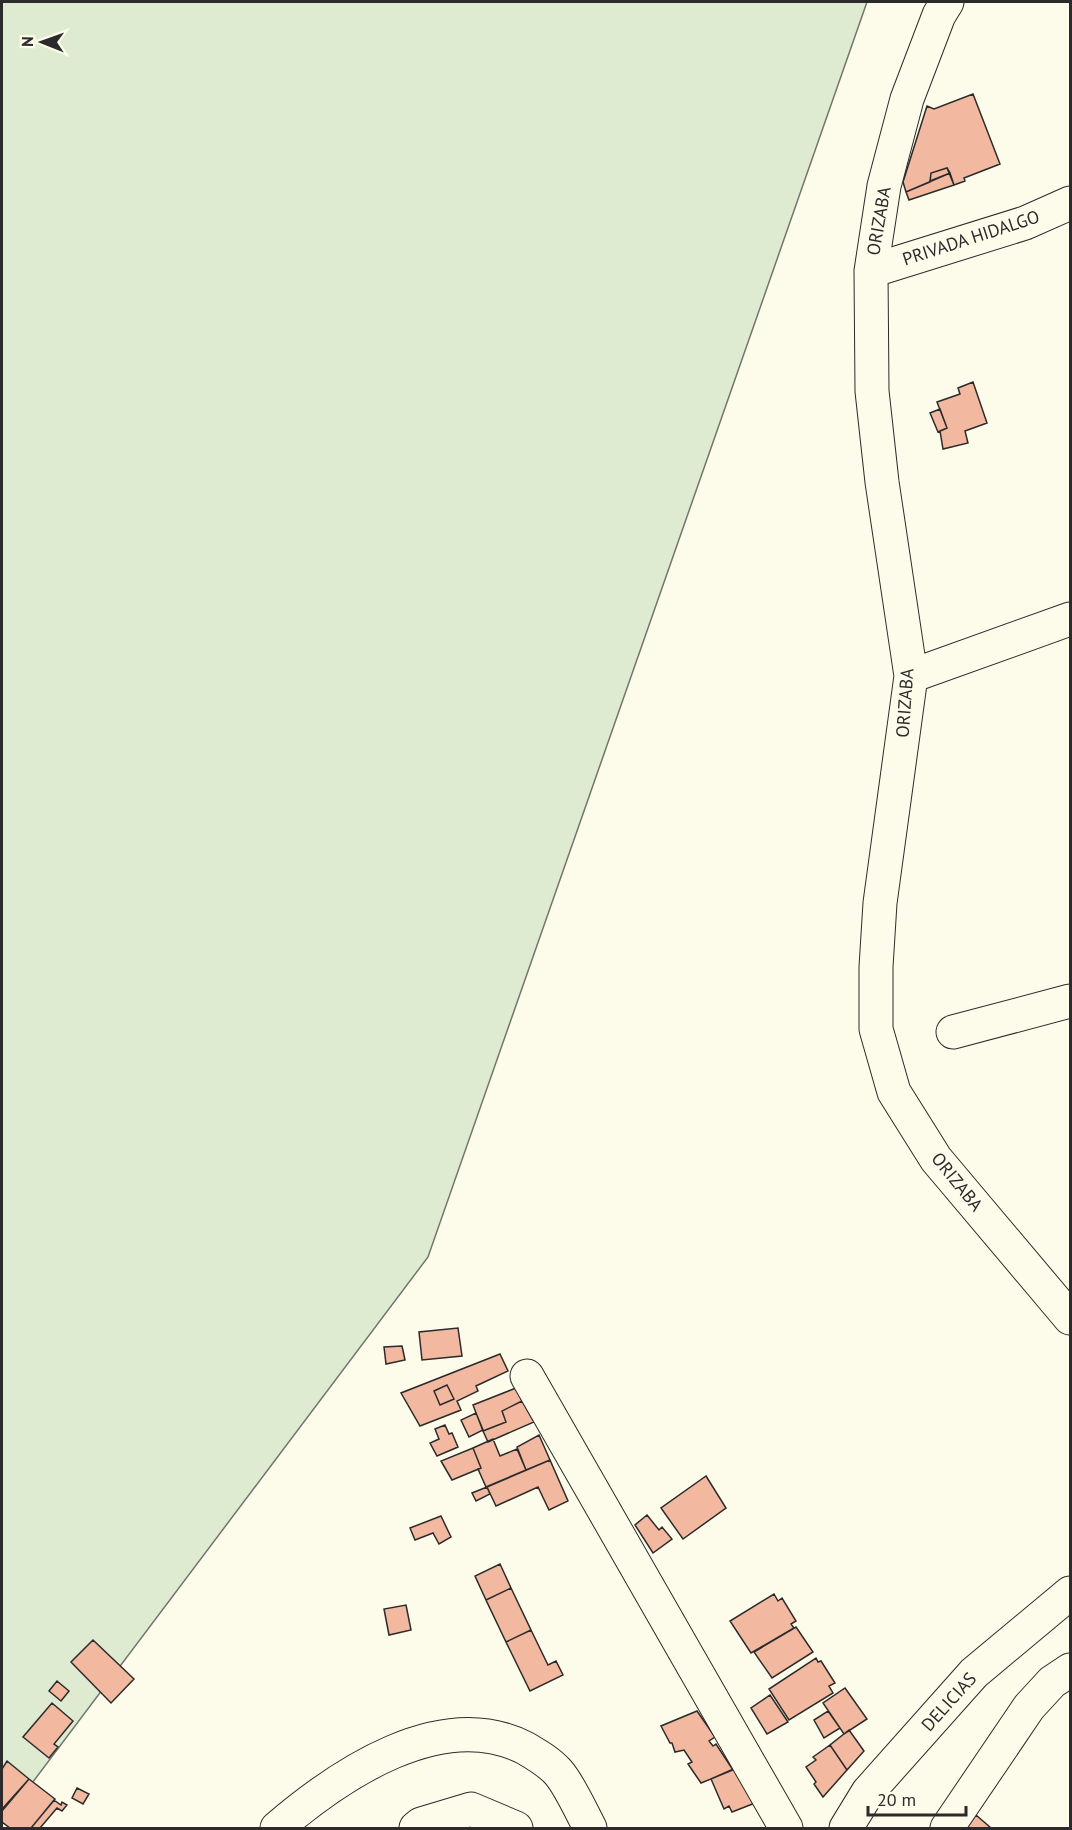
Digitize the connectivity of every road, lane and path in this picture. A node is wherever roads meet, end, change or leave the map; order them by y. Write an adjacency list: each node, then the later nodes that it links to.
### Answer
1 (947, 2): 3 (street, ORIZABA)
2 (1071, 203): 3 (street, PRIVADA HIDALGO)
3 (871, 271): 5 (street, ORIZABA)
4 (1071, 619): 5 (street)
5 (911, 676): 8 (street, ORIZABA)
6 (1071, 1001): 7 (street)
7 (953, 1032)
8 (1071, 1318)
9 (527, 1376): 16 (street)
10 (1071, 1593): 17 (street, DELICIAS)
11 (1071, 1670): 18 (street)
12 (277, 1828): 15 (street)
13 (416, 1828): 14 (street)
14 (516, 1828)
15 (590, 1828)
16 (786, 1828)
17 (846, 1828)
18 (947, 1828)

